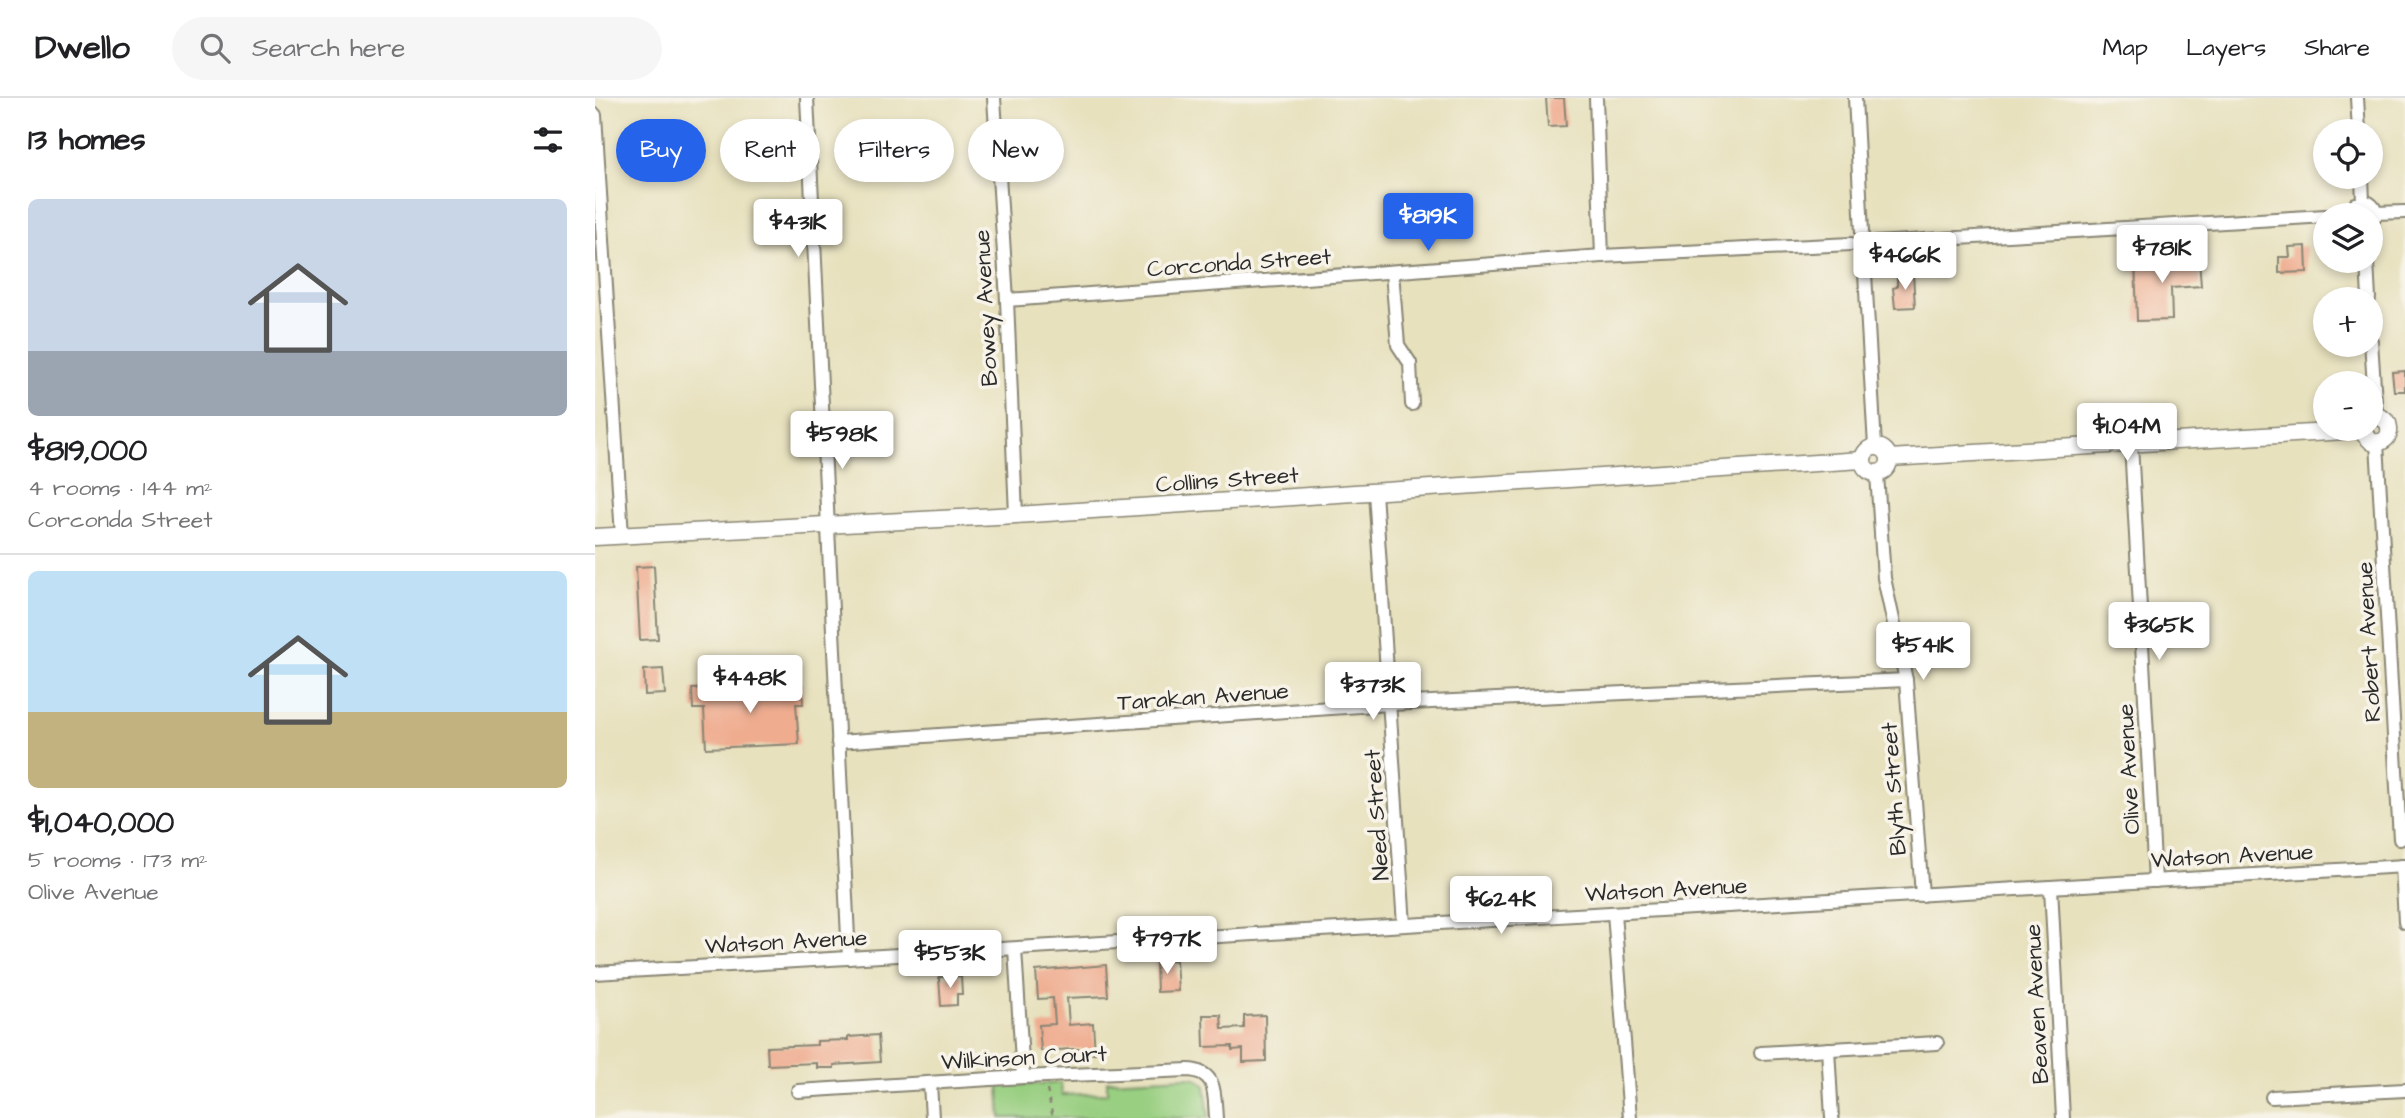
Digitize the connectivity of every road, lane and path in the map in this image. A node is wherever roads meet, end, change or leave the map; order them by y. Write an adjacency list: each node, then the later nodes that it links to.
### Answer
1 (807, 98): 32 (street)
2 (994, 98): 19 (street, Bowey Avenue)
3 (1595, 98): 16 (street)
4 (1855, 98): 13 (street)
5 (2357, 98): 7 (street)
6 (595, 116): 33 (street)
7 (2358, 119)
8 (2362, 189): 9 (street)
9 (2363, 202)
10 (2405, 212): 11 (street)
11 (2383, 216)
12 (2313, 217): 14 (street)
13 (1862, 232): 14 (street); 15 (street)
14 (1875, 243): 17 (street)
15 (1851, 244): 16 (street, Corconda Street); 17 (street)
16 (1602, 256): 18 (street, Corconda Street)
17 (1864, 256): 26 (street)
18 (1392, 272): 19 (street, Corconda Street); 20 (street)
19 (1007, 300): 31 (street, Bowey Avenue)
20 (1412, 404)
21 (2313, 428): 25 (street)
22 (2397, 428): 24 (street)
23 (2372, 441): 24 (street)
24 (2377, 443): 38 (street, Robert Avenue)
25 (2131, 444): 27 (street); 40 (street, Olive Avenue)
26 (1875, 447): 27 (street); 28 (street)
27 (1889, 458): 29 (street)
28 (1862, 460): 29 (street); 30 (street, Collins Street)
29 (1877, 474): 35 (street, Blyth Street)
30 (1375, 492): 31 (street, Collins Street); 36 (street, Need Street)
31 (1016, 516): 32 (street, Collins Street)
32 (828, 525): 33 (street, Collins Street); 37 (street)
33 (622, 536): 34 (street, Collins Street)
34 (595, 537)
35 (1906, 680): 36 (street, Tarakan Avenue); 42 (street, Blyth Street)
36 (1389, 704): 37 (street, Tarakan Avenue); 45 (street, Need Street)
37 (838, 742): 47 (street)
38 (2400, 839)
39 (2403, 866): 40 (street, Watson Avenue); 44 (street)
40 (2155, 881): 41 (street, Watson Avenue)
41 (2051, 887): 42 (street, Watson Avenue); 63 (street, Beaven Avenue)
42 (1922, 895): 43 (street, Watson Avenue)
43 (1614, 913): 45 (street, Watson Avenue); 61 (street)
44 (2405, 922)
45 (1404, 925): 46 (street, Watson Avenue)
46 (1015, 948): 47 (street, Watson Avenue); 52 (street)
47 (849, 958): 48 (street, Watson Avenue)
48 (595, 974)
49 (1937, 1042): 50 (street)
50 (1828, 1049): 51 (street); 62 (street)
51 (1761, 1053)
52 (1023, 1077): 53 (street, Wilkinson Court); 54 (street, Wilkinson Court)
53 (1044, 1077): 59 (path); 60 (street, Wilkinson Court)
54 (930, 1083): 56 (street, Wilkinson Court); 58 (street)
55 (2405, 1090): 57 (street)
56 (797, 1091)
57 (2272, 1097)
58 (932, 1118)
59 (1053, 1118)
60 (1216, 1118)
61 (1630, 1118)
62 (1832, 1118)
63 (2063, 1118)

